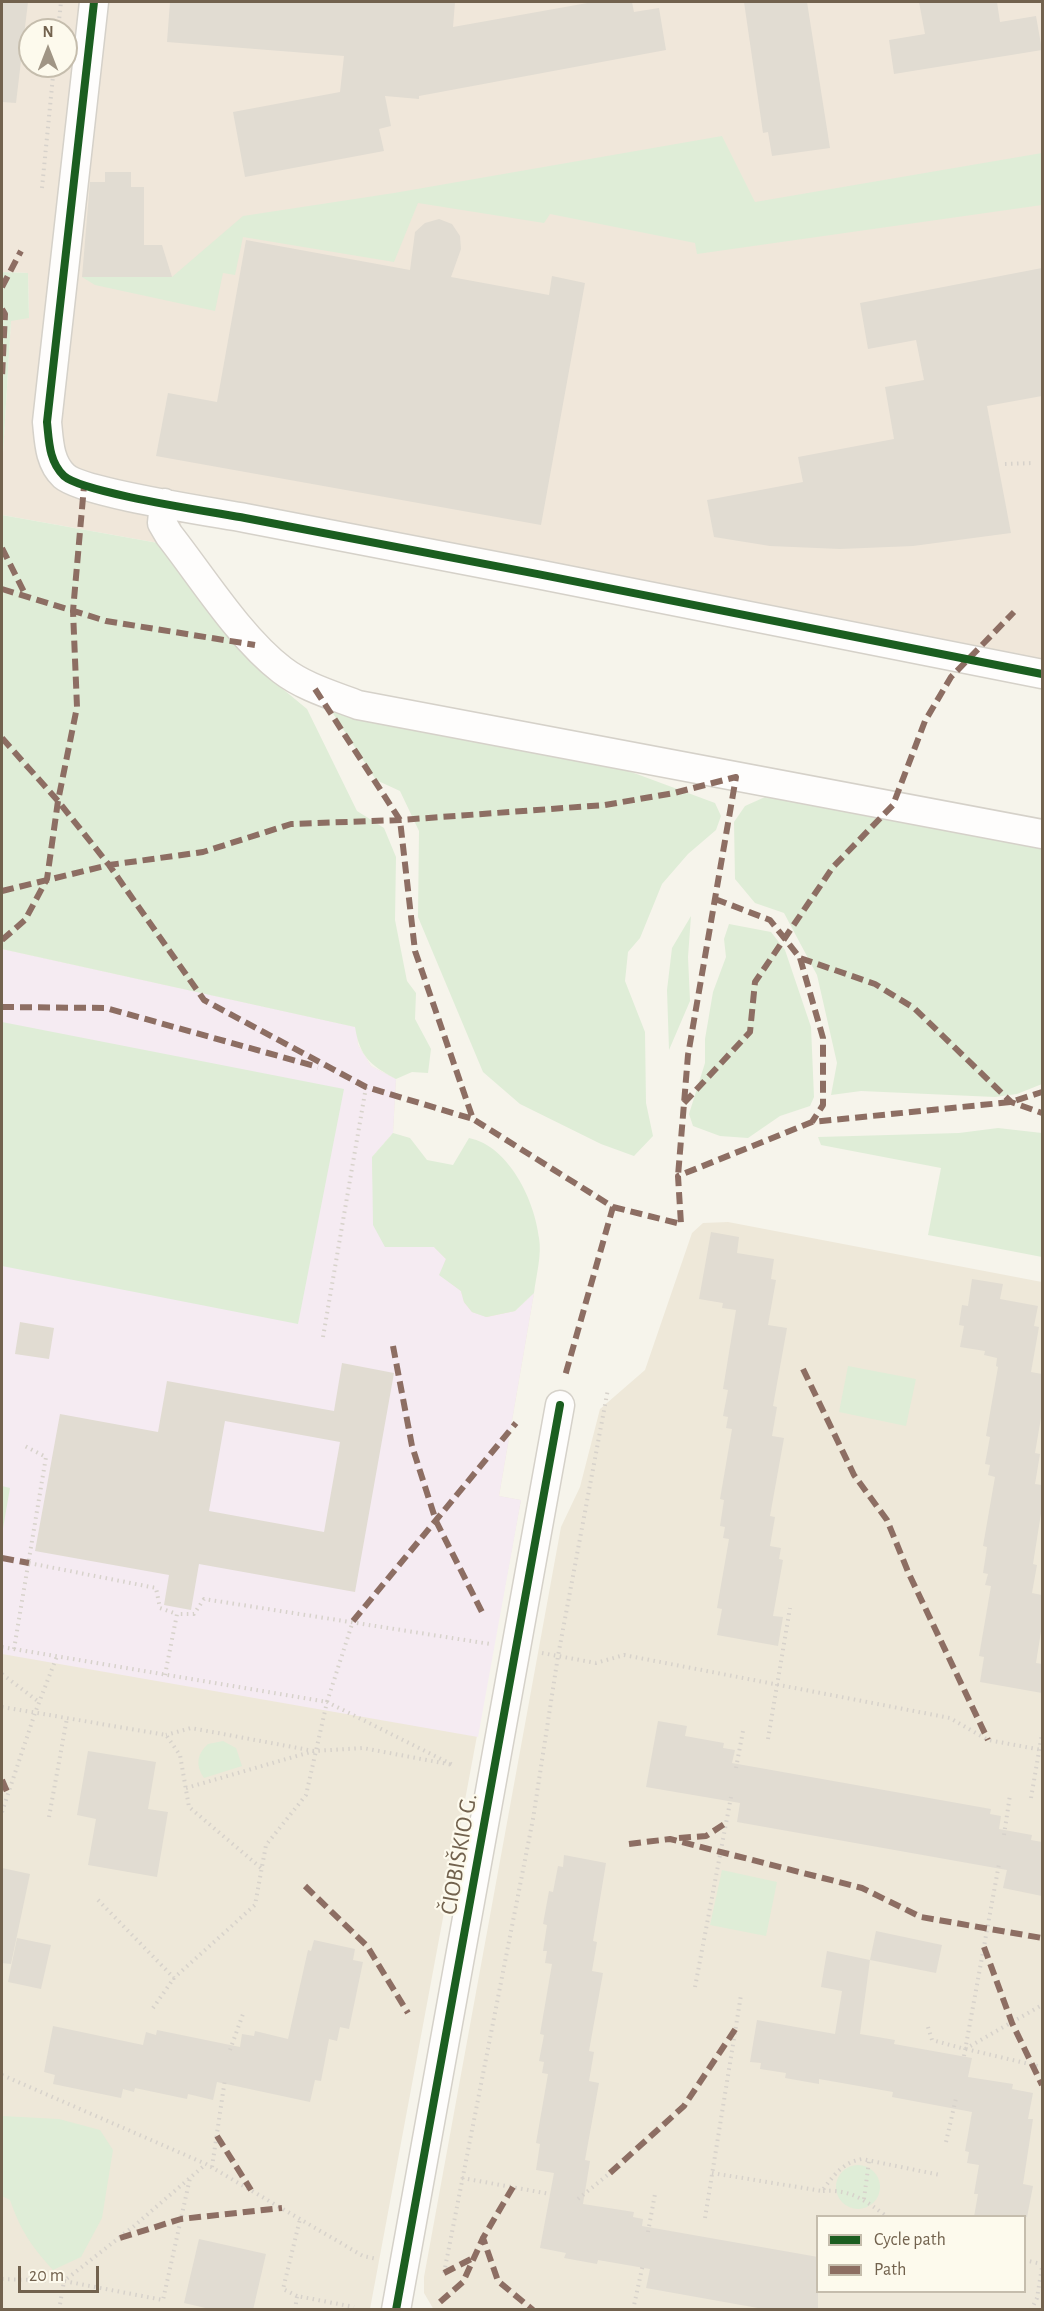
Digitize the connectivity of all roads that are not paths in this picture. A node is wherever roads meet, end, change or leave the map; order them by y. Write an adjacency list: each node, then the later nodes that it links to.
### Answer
1 (94, 2): 2 (street)
2 (164, 503): 3 (street); 4 (street)
3 (1042, 674)
4 (1042, 834)
5 (560, 1405): 6 (street, ČIOBIŠKIO G.)
6 (396, 2310)

